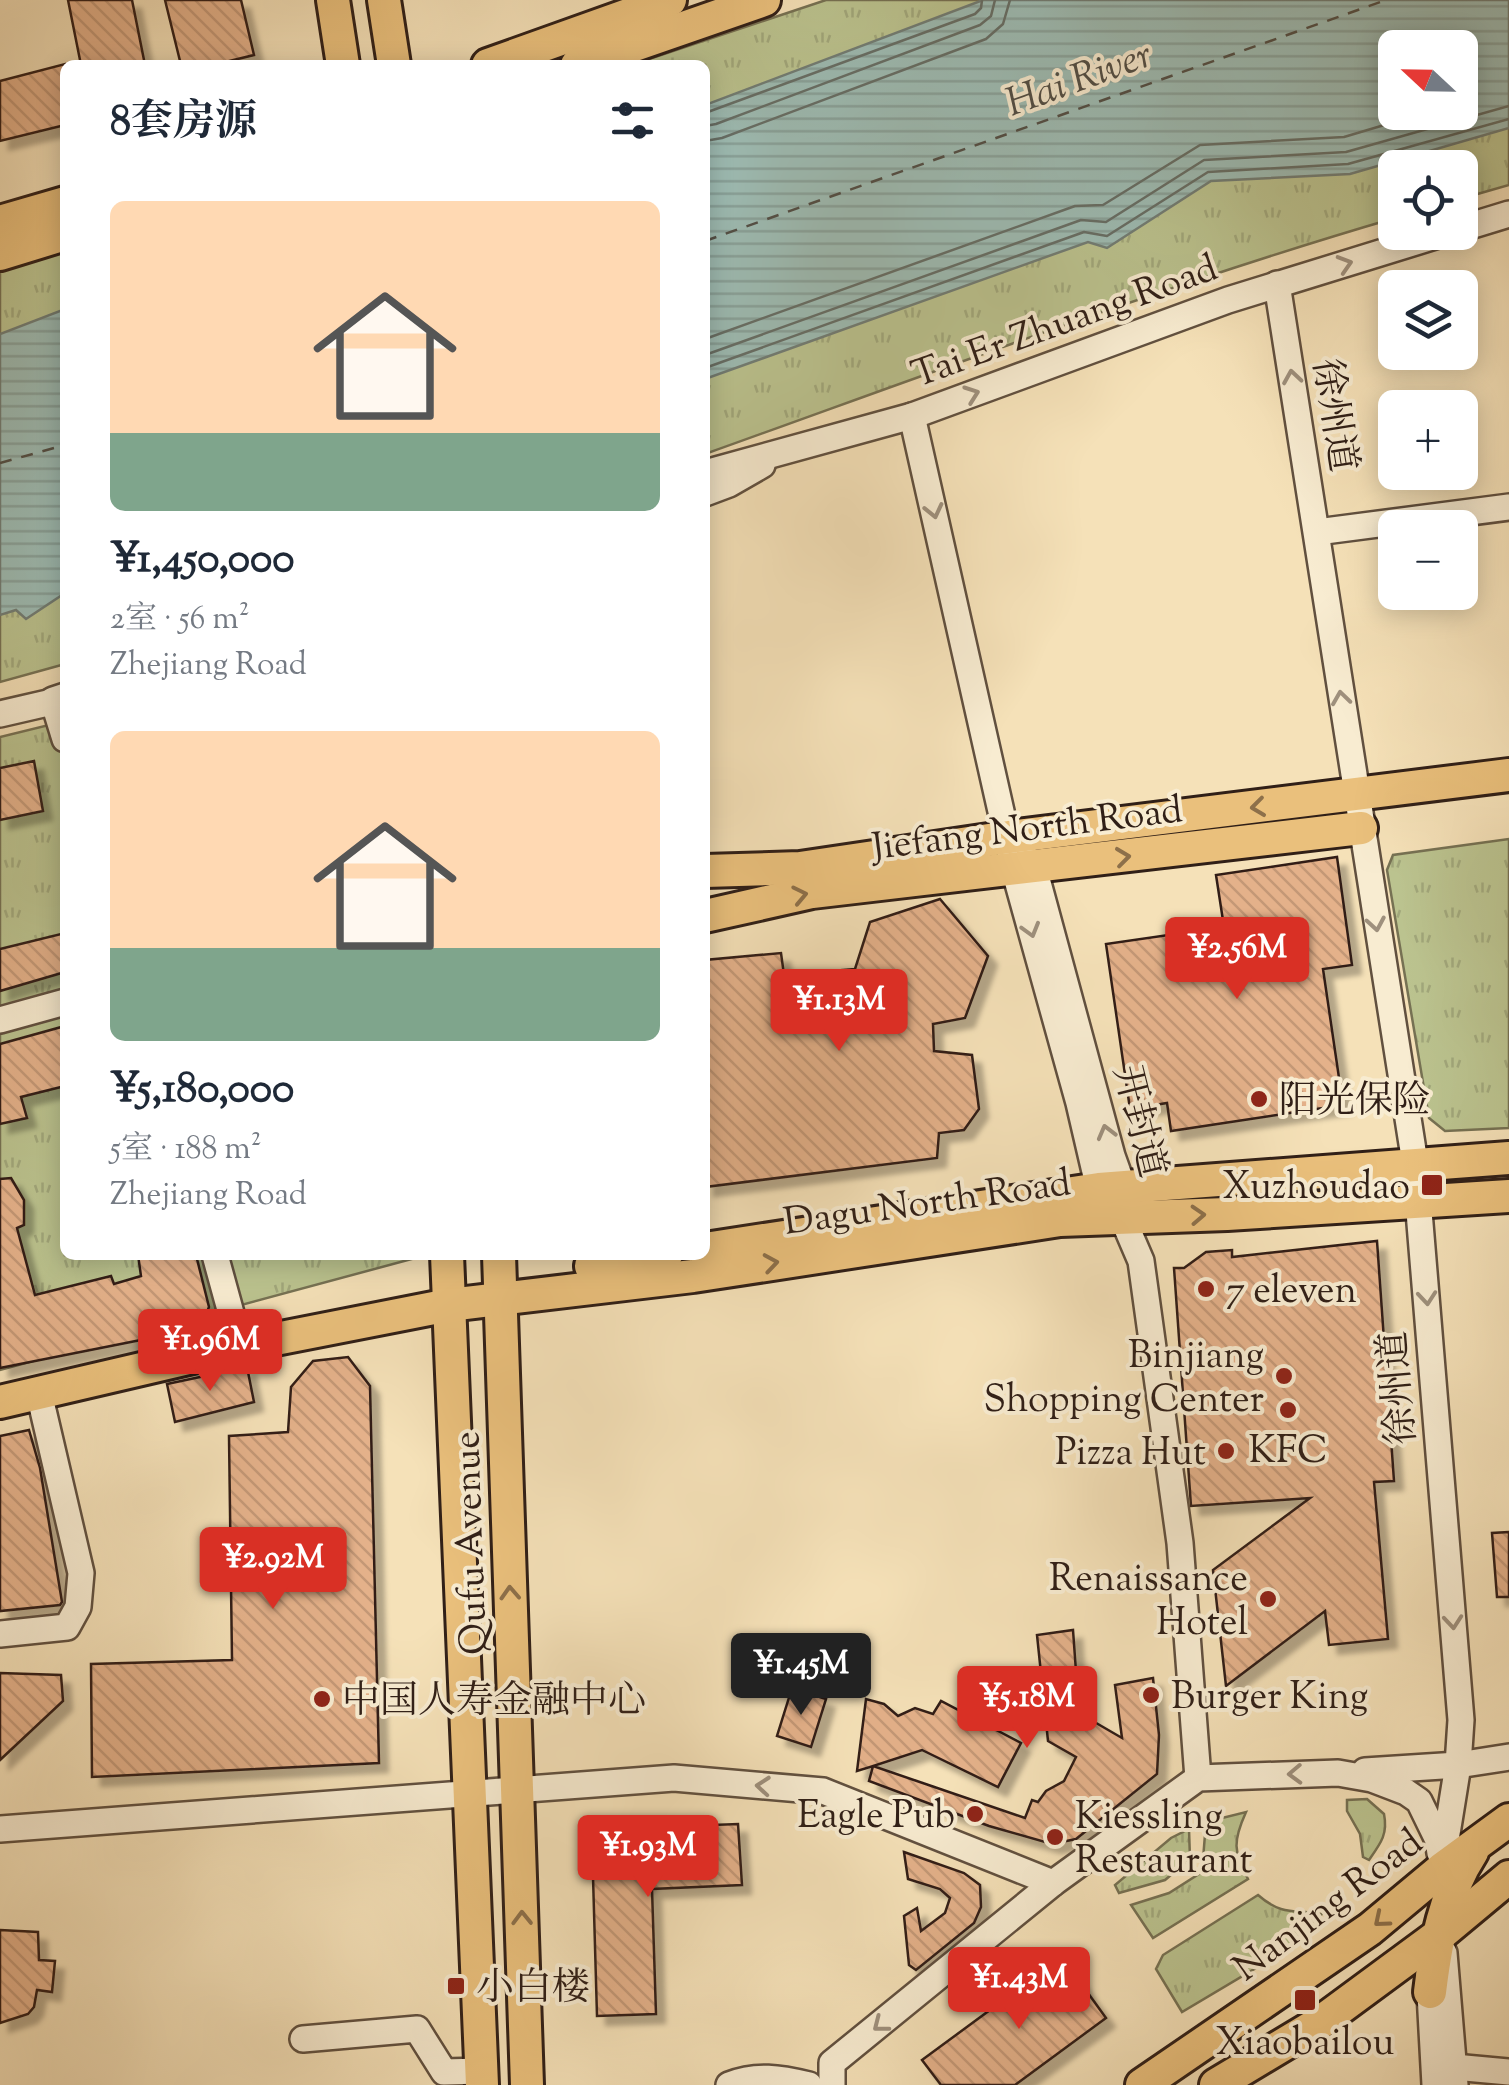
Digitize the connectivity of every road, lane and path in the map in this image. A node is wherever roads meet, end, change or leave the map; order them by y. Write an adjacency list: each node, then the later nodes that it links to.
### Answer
1 (333, 0): 5 (main road)
2 (384, 0): 6 (main road)
3 (670, 0): 7 (main road)
4 (764, 0): 8 (main road)
5 (342, 60)
6 (393, 60)
7 (502, 60)
8 (592, 60)
9 (60, 204): 11 (main road)
10 (1509, 214): 12 (street)
11 (0, 222)
12 (1478, 223)
13 (60, 236): 15 (main road)
14 (1389, 250): 16 (street, Tai Er Zhuang Road, one-way to 14)
15 (0, 254)
16 (1277, 284): 17 (street, Tai Er Zhuang Road, one-way to 16); 22 (street, 徐州道, one-way to 16)
17 (912, 416): 18 (street, Tai Er Zhuang Road); 28 (street, 开封道, one-way to 28)
18 (779, 455): 19 (street, Tai Er Zhuang Road); 20 (street)
19 (710, 472)
20 (710, 491)
21 (1509, 506): 22 (street)
22 (1317, 532): 26 (street, 徐州道, one-way to 22)
23 (60, 698): 24 (street)
24 (0, 714)
25 (1509, 775): 26 (main road, Jiefang North Road)
26 (1355, 795): 27 (street, 徐州道); 28 (main road, Jiefang North Road, one-way to 28)
27 (1360, 828): 28 (main road, Jiefang North Road, one-way to 27); 34 (street, 徐州道, one-way to 34)
28 (1019, 858): 29 (main road, Jiefang North Road); 30 (main road, Jiefang North Road, one-way to 28); 36 (street, 开封道)
29 (710, 871)
30 (710, 915)
31 (60, 1003): 32 (street)
32 (0, 1020)
33 (1509, 1158): 34 (main road, Dagu North Road)
34 (1415, 1163): 36 (main road, Dagu North Road); 37 (street, 徐州道)
35 (1509, 1196): 37 (main road, Dagu North Road)
36 (1115, 1198): 37 (main road, Dagu North Road, one-way to 37); 38 (main road, Dagu North Road); 42 (main road, Dagu North Road, one-way to 36); 51 (street, 开封道)
37 (1419, 1201): 49 (street, 徐州道, one-way to 49)
38 (710, 1248)
39 (216, 1260): 44 (street)
40 (447, 1260): 43 (main road, Qufu Avenue)
41 (630, 1260): 42 (main road, Dagu North Road)
42 (500, 1278): 43 (main road, Dagu North Road); 52 (main road, Qufu Avenue, one-way to 42)
43 (449, 1306): 44 (main road, Dagu North Road); 53 (main road, Qufu Avenue)
44 (240, 1346): 45 (main road, Dagu North Road)
45 (39, 1394): 46 (main road, Dagu North Road); 47 (street)
46 (0, 1402)
47 (0, 1634)
48 (1509, 1756): 49 (street)
49 (1458, 1765): 50 (street); 56 (street, 徐州道)
50 (1338, 1773): 51 (street, one-way to 51); 56 (street)
51 (1198, 1778): 58 (street)
52 (519, 1791): 53 (street); 58 (street, one-way to 52); 65 (main road, Qufu Avenue, one-way to 52)
53 (470, 1793): 55 (street); 63 (main road, Qufu Avenue)
54 (1497, 1828): 56 (main road, Nanjing Road); 59 (main road)
55 (0, 1829)
56 (1442, 1869): 59 (street, 徐州道); 69 (main road, Nanjing Road, one-way to 69)
57 (1509, 1877): 59 (main road)
58 (1053, 1883): 68 (street, one-way to 68)
59 (1438, 1932): 60 (main road); 64 (street, 徐州道); 70 (main road)
60 (1430, 1992): 64 (street)
61 (304, 2038): 63 (street)
62 (1509, 2072): 64 (street)
63 (481, 2078)
64 (1448, 2079)
65 (527, 2085)
66 (729, 2085): 67 (street)
67 (809, 2085)
68 (832, 2085)
69 (1142, 2085)
70 (1216, 2085)

